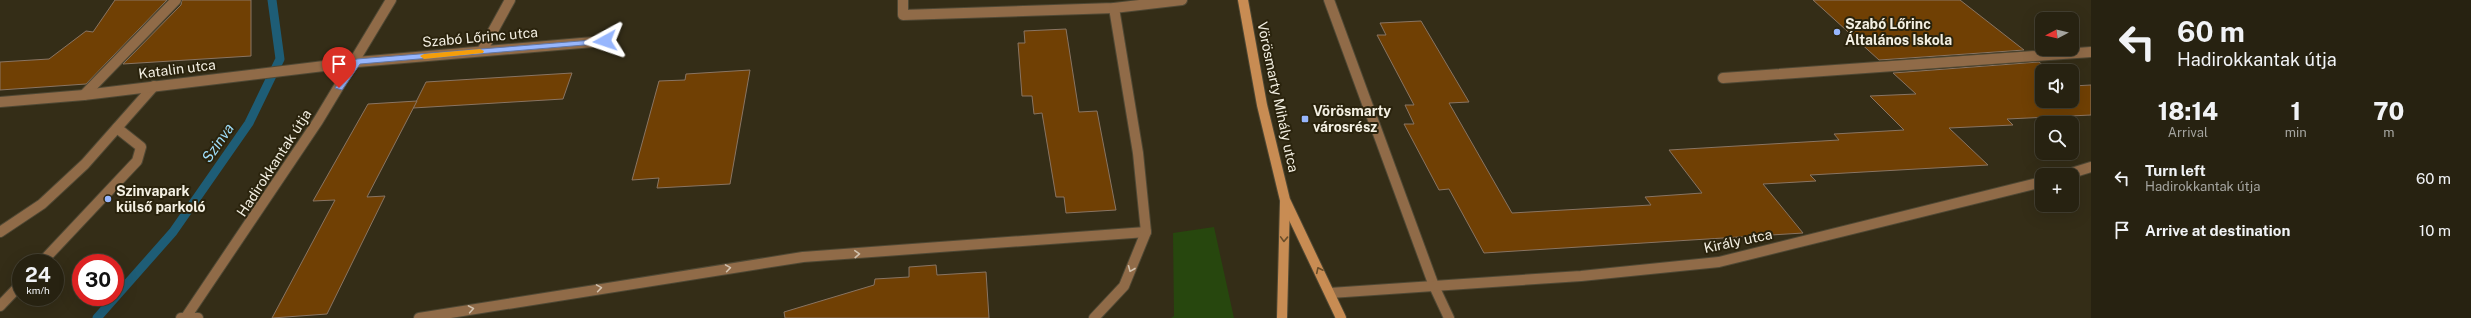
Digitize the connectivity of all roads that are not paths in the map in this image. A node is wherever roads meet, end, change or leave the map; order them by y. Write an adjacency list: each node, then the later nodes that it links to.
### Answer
1 (176, 0): 15 (street)
2 (391, 0): 12 (street, Hadirokkantak útja)
3 (510, 0): 10 (street)
4 (903, 0): 8 (street)
5 (1182, 0): 8 (street)
6 (1243, 0): 21 (main road, Vörösmarty Mihály utca)
7 (1329, 0): 25 (street)
8 (1114, 8): 23 (street)
9 (605, 41): 10 (street, Szabó Lőrinc utca)
10 (482, 51): 12 (street, Szabó Lőrinc utca)
11 (2091, 52): 13 (street)
12 (357, 62): 14 (street, Katalin utca); 29 (street, Hadirokkantak útja)
13 (1723, 78)
14 (154, 86): 15 (street, Katalin utca); 17 (street)
15 (84, 95): 16 (street, Katalin utca)
16 (0, 102)
17 (117, 128): 22 (street); 24 (street)
18 (2091, 167): 19 (street)
19 (2079, 171)
20 (2035, 184): 25 (street, Király utca)
21 (1285, 200): 27 (main road, Vörösmarty Mihály utca, one-way to 21); 33 (main road, Vörösmarty Mihály utca, one-way to 33)
22 (0, 232)
23 (1146, 232): 31 (street, one-way to 23); 32 (street, one-way to 32)
24 (49, 254)
25 (1434, 286): 27 (street, Király utca); 35 (street)
26 (12, 293): 28 (street)
27 (1330, 293): 34 (main road, Vörösmarty Mihály utca)
28 (0, 306)
29 (184, 318): 30 (street)
30 (198, 318)
31 (419, 318)
32 (1094, 318)
33 (1282, 318)
34 (1341, 318)
35 (1449, 318)

